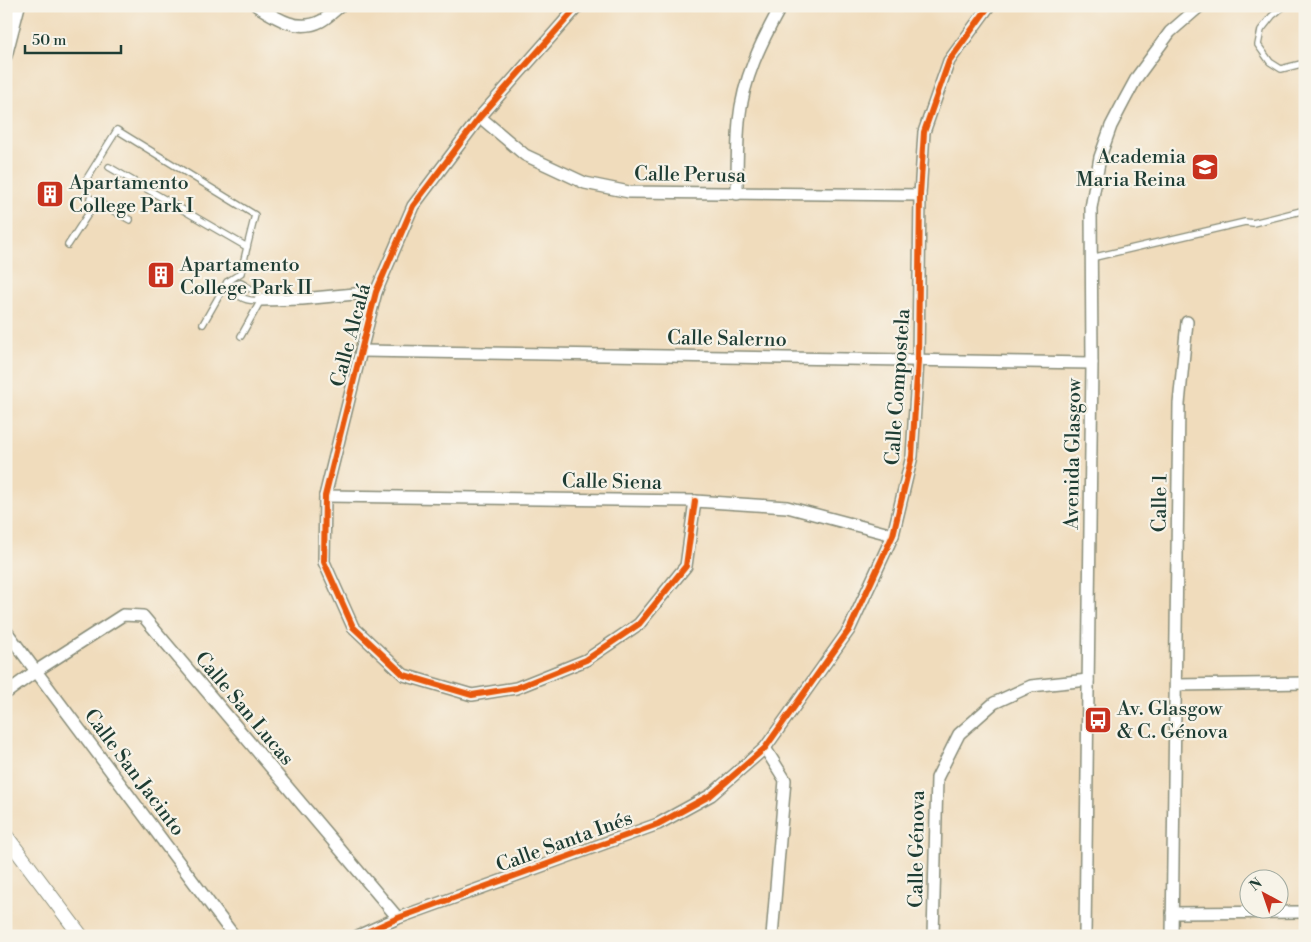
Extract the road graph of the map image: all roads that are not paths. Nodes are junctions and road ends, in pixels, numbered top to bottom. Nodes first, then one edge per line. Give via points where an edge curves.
1 (19, 6) edge
2 (257, 6) edge
3 (340, 6) edge
4 (578, 6) edge
5 (781, 6) edge
6 (989, 6) edge
7 (1200, 6) edge
8 (1284, 6) edge
9 (6, 56) edge
10 (1305, 62) edge
11 (480, 117) junction
12 (109, 167) dead end
13 (84, 182) dead end
14 (737, 194) junction
15 (920, 195) junction
16 (90, 198) dead end
17 (96, 202) junction
18 (1305, 210) edge
19 (130, 220) dead end
20 (68, 245) dead end
21 (247, 247) junction
22 (1091, 258) junction
23 (229, 284) junction
24 (376, 292) junction
25 (261, 300) junction
26 (1187, 322) dead end
27 (203, 324) dead end
28 (241, 336) dead end
29 (361, 351) junction
30 (918, 360) junction
31 (1092, 363) junction
32 (326, 496) junction
33 (695, 501) junction
34 (893, 535) junction
35 (6, 631) edge
36 (36, 671) junction
37 (1088, 680) junction
38 (1305, 683) edge
39 (1176, 685) junction
40 (6, 693) edge
41 (765, 748) junction
42 (6, 836) edge
43 (1305, 912) edge
44 (1172, 913) junction
45 (398, 918) junction
46 (770, 935) edge
47 (81, 936) edge
48 (234, 936) edge
49 (358, 936) edge
50 (933, 936) edge
51 (1085, 936) edge
52 (1172, 936) edge

1 - 9 street
2 - 3 street via 278,19 301,26 320,21
4 - 11 street, Calle Alcalá
5 - 14 street via 761,41 747,80 739,120
6 - 15 street, Calle Compostela via 949,61 924,132
7 - 22 street, Avenida Glasgow via 1170,32 1153,54 1111,126 1094,182
8 - 10 lane via 1261,30 1258,46 1270,62 1281,68
11 - 14 street, Calle Perusa via 524,155 585,183 629,192
11 - 24 street, Calle Alcalá via 413,206
12 - 21 lane
13 - 21 lane via 117,130 255,215
14 - 15 street, Calle Perusa
15 - 30 street, Calle Compostela
16 - 17 lane
17 - 19 lane
17 - 20 lane
18 - 22 lane
21 - 23 lane via 240,273
22 - 31 street, Avenida Glasgow
23 - 25 lane via 241,283
23 - 25 lane via 235,293 251,301
23 - 27 lane
24 - 25 street
24 - 29 street, Calle Alcalá
25 - 28 lane
26 - 39 street, Calle 1 via 1179,404
29 - 30 street, Calle Salerno
29 - 32 street, Calle Alcalá
30 - 31 street, Calle Salerno
30 - 34 street, Calle Compostela via 912,456
31 - 37 street, Avenida Glasgow
32 - 33 street, Calle Siena
32 - 33 street, Calle Alcalá via 324,562 353,627 404,675 472,696 516,688 586,660 640,624 686,566
33 - 34 street, Calle Siena via 786,507
34 - 41 street, Calle Compostela via 848,630
35 - 36 street, Calle San Jacinto
36 - 40 street, Calle San Lucas
36 - 45 street, Calle San Lucas via 123,615 143,616
36 - 48 street, Calle San Jacinto
37 - 50 street, Calle Génova via 1031,686 994,703 958,734 937,778
37 - 51 street, Avenida Glasgow
38 - 39 street
39 - 44 street, Calle 1
41 - 45 street, Calle Santa Inés via 711,795 658,824
41 - 46 street via 785,780
42 - 47 street
43 - 44 street
44 - 52 street, Calle 1
45 - 49 street, Calle Santa Inés

